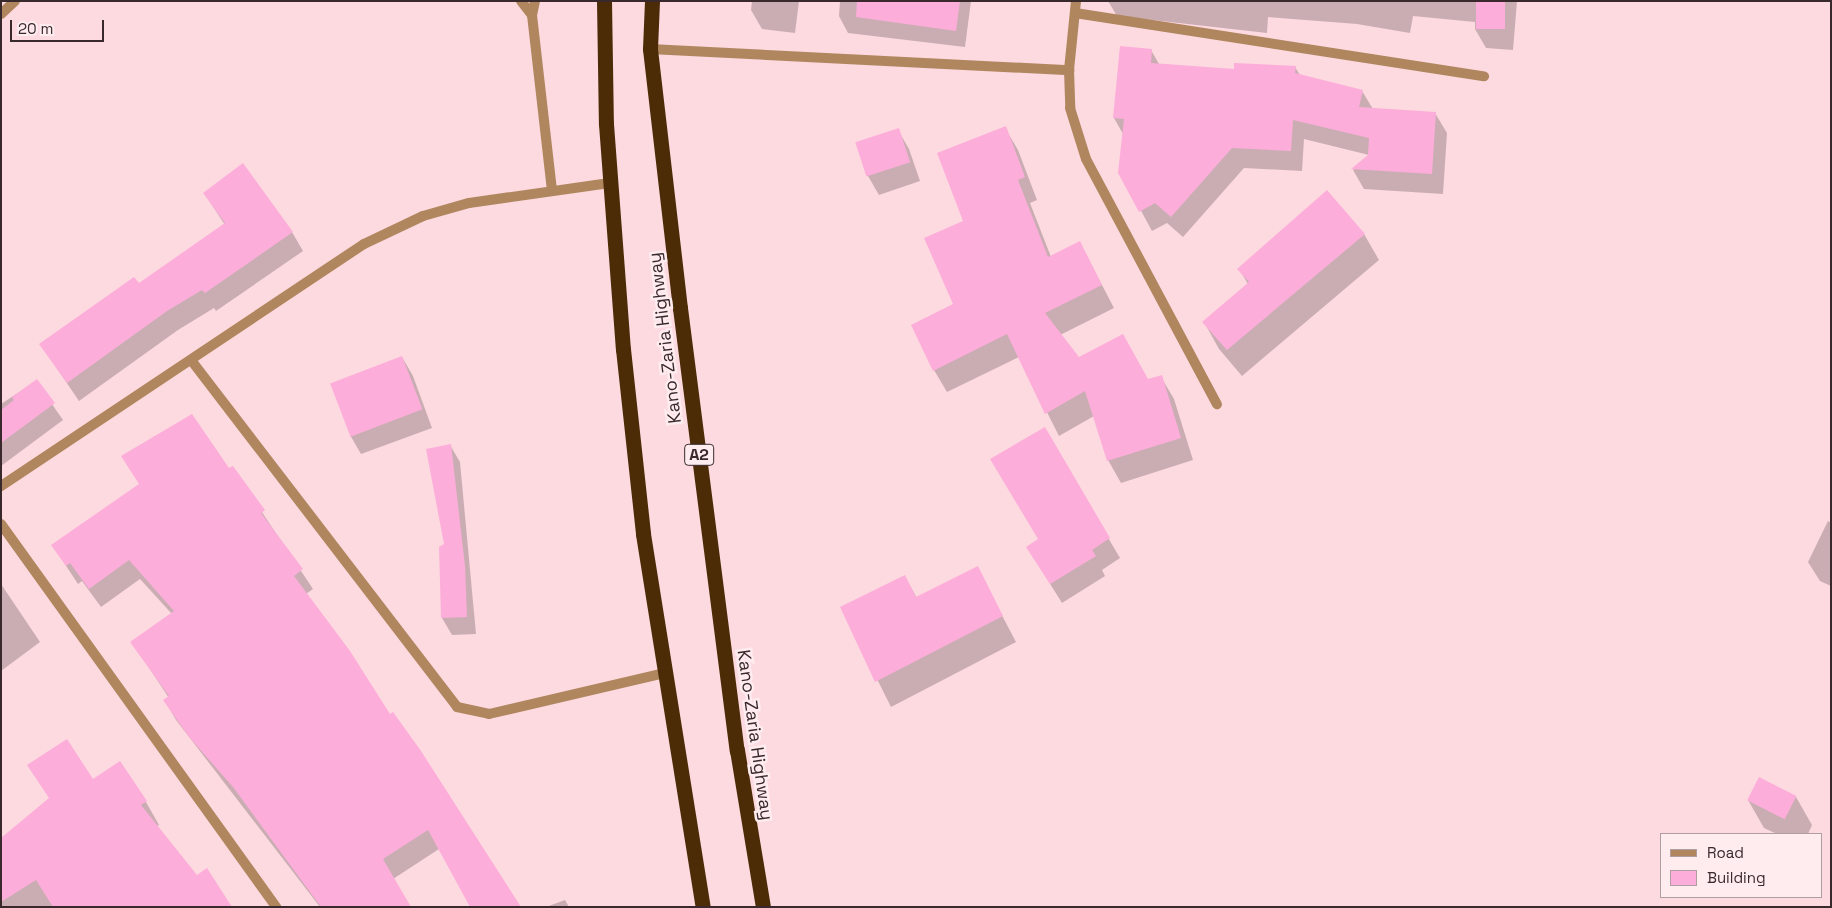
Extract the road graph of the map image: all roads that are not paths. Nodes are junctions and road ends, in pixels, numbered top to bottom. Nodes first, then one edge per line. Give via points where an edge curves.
1 (16, 1) edge
2 (521, 1) edge
3 (535, 1) edge
4 (604, 1) edge
5 (652, 1) edge
6 (1076, 1) edge
7 (1075, 13) junction
8 (1, 14) edge
9 (532, 15) junction
10 (650, 49) junction
11 (1069, 70) junction
12 (1484, 76) dead end
13 (610, 183) junction
14 (552, 191) junction
15 (191, 360) junction
16 (1217, 404) dead end
17 (1, 486) edge
18 (1, 524) edge
19 (665, 673) junction
20 (276, 907) edge
21 (703, 907) edge
22 (763, 907) edge

1 - 8 street
2 - 9 street
3 - 9 street
4 - 13 highway
5 - 10 highway, Kano-Zaria Highway / A2
6 - 7 street
7 - 11 street
7 - 12 street
9 - 14 street
10 - 11 street
10 - 22 highway, Kano-Zaria Highway / A2 via 733,721
11 - 16 street via 1070,108 1086,160
13 - 14 street
13 - 19 highway via 623,349 643,534
14 - 15 street via 468,203 423,216 364,244
15 - 17 street
15 - 19 street via 457,707 489,714
18 - 20 street
19 - 21 highway

